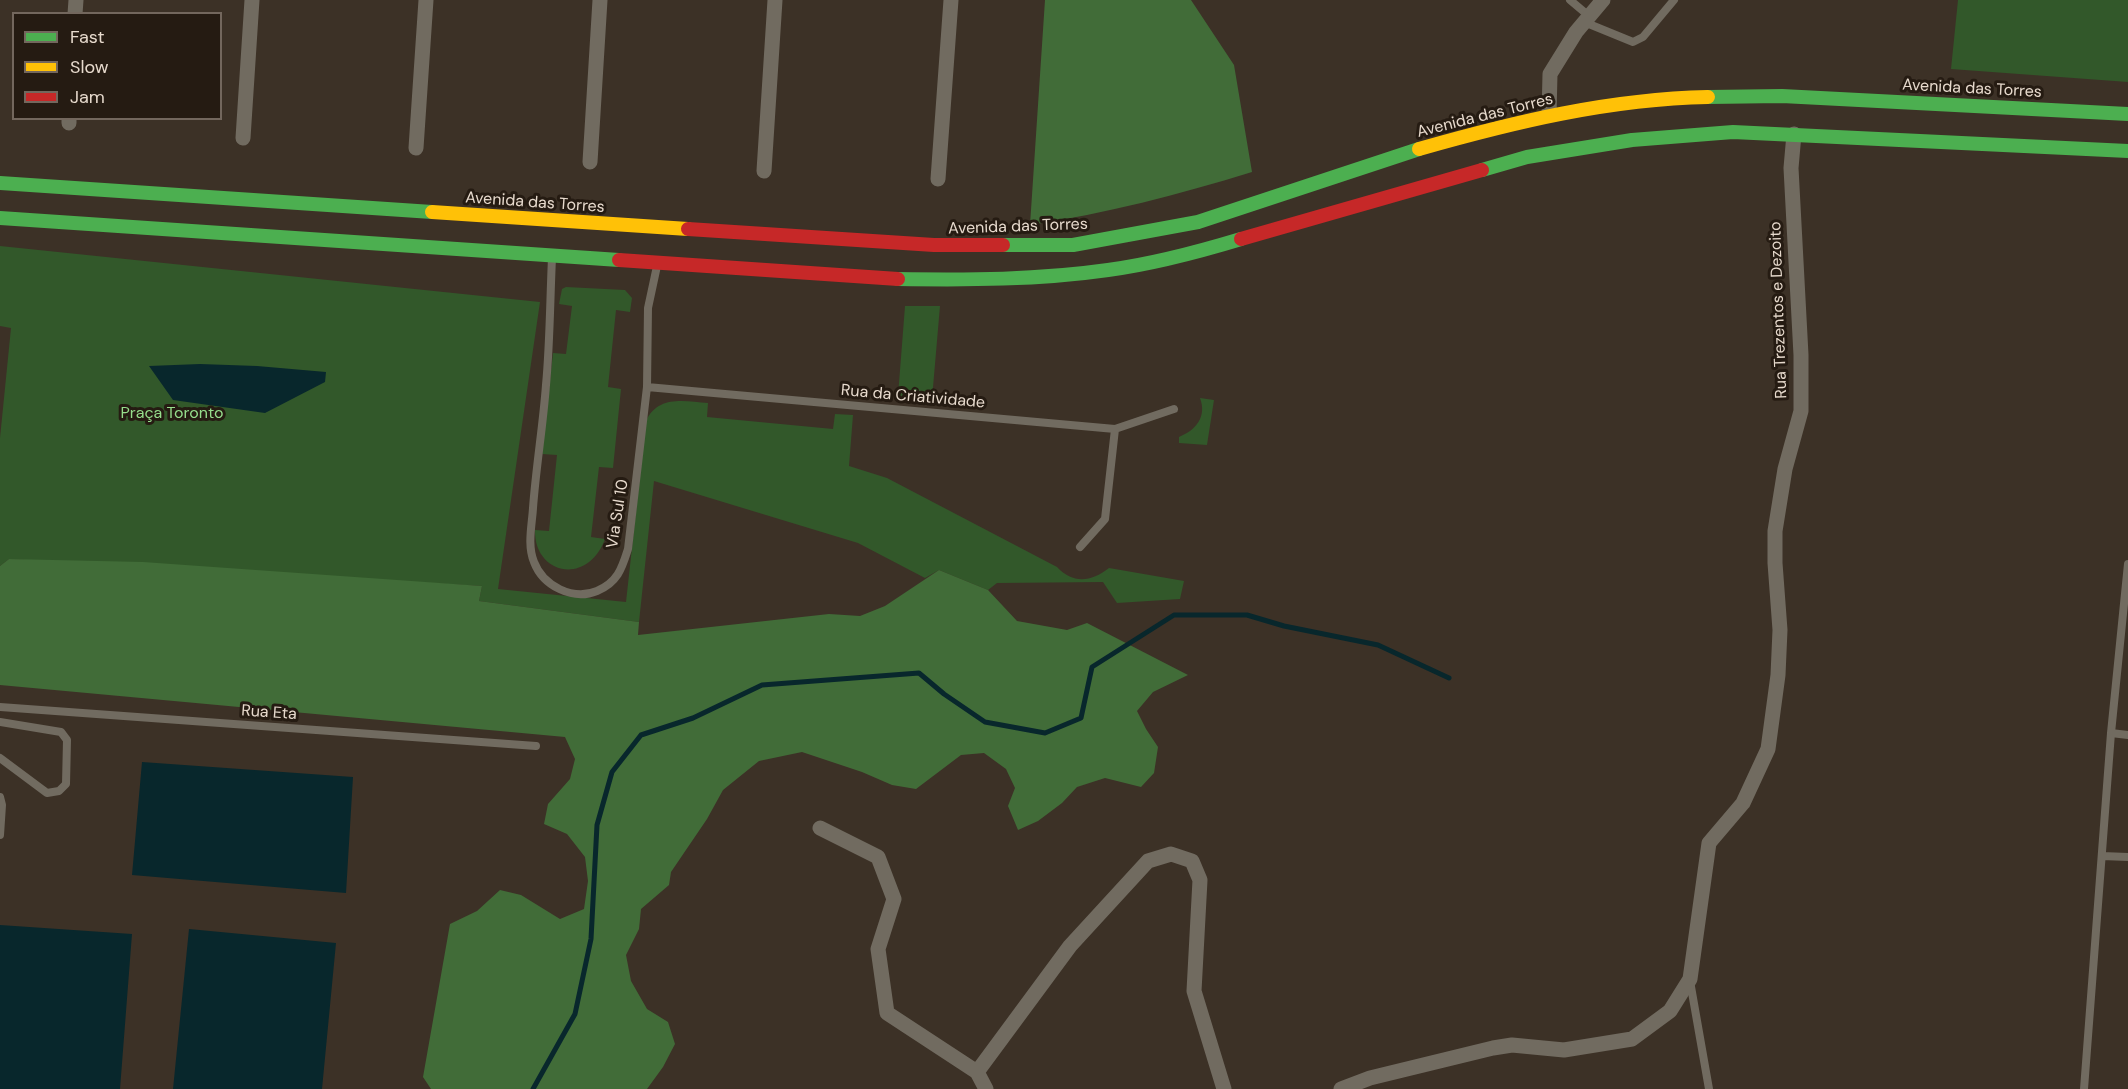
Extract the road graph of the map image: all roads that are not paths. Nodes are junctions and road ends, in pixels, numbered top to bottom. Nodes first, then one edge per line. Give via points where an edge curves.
1 (252, 0) edge
2 (426, 0) edge
3 (600, 0) edge
4 (775, 0) edge
5 (951, 0) edge
6 (1569, 0) edge
7 (1603, 0) edge
8 (1674, 0) edge
9 (1587, 19) junction
10 (2128, 114) edge
11 (1549, 115) junction
12 (1794, 134) junction
13 (243, 138) dead end
14 (416, 147) dead end
15 (2128, 151) edge
16 (590, 162) dead end
17 (764, 171) dead end
18 (938, 179) dead end
19 (0, 183) edge
20 (108, 202) junction
21 (0, 218) edge
22 (99, 225) junction
23 (552, 256) junction
24 (658, 262) junction
25 (647, 387) junction
26 (1174, 410) dead end
27 (1114, 429) junction
28 (1080, 547) dead end
29 (2128, 564) edge
30 (0, 706) edge
31 (0, 722) edge
32 (2111, 734) junction
33 (2128, 735) edge
34 (536, 746) dead end
35 (0, 758) edge
36 (0, 797) edge
37 (820, 828) dead end
38 (0, 835) edge
39 (2102, 856) junction
40 (2128, 857) edge
41 (1690, 979) junction
42 (977, 1072) junction
43 (1370, 1084) edge
44 (986, 1089) edge
45 (1224, 1089) edge
46 (1341, 1089) edge
47 (1708, 1089) edge
48 (2084, 1089) edge

1 - 13 street
2 - 14 street
3 - 16 street
4 - 17 street
5 - 18 street
6 - 9 lane
7 - 9 street
8 - 9 lane via 1643,37 1633,42
9 - 11 street via 1550,74
10 - 11 main road, Avenida das Torres via 1732,95
11 - 20 main road, Avenida das Torres via 1409,152 1198,222 1073,245 934,245
12 - 15 main road
12 - 24 main road via 1733,132 1632,140 1527,157 1198,252 1108,270 978,280 897,279
12 - 41 street, Rua Trezentos e Dezoito via 1791,168 1801,411 1785,469 1775,531 1778,675 1768,749 1743,803 1709,843
19 - 20 main road, Avenida das Torres
20 - 22 main road
21 - 22 main road
22 - 23 main road
23 - 24 main road
23 - 25 lane, Via Sul 10 via 546,385 530,545 539,572 561,590 577,594 596,592 613,582 622,566 628,549
24 - 25 lane, Via Sul 10 via 648,308
25 - 27 lane, Rua da Criatividade
26 - 27 lane, Rua da Criatividade
27 - 28 lane via 1105,519
29 - 32 lane
30 - 34 lane, Rua Eta
31 - 35 lane via 65,735 66,784 59,791 47,793
32 - 33 lane
32 - 39 lane
36 - 38 lane
37 - 42 street via 878,857 894,899 878,949 887,1013
39 - 40 lane
39 - 48 lane
41 - 43 street, Rua Trezentos e Dezoito via 1670,1011 1632,1039 1564,1050 1512,1045
41 - 47 lane
42 - 44 street
42 - 45 street via 1070,946 1148,861 1171,854 1192,861 1200,880 1194,991
43 - 46 street, Rua Trezentos e Dezoito

